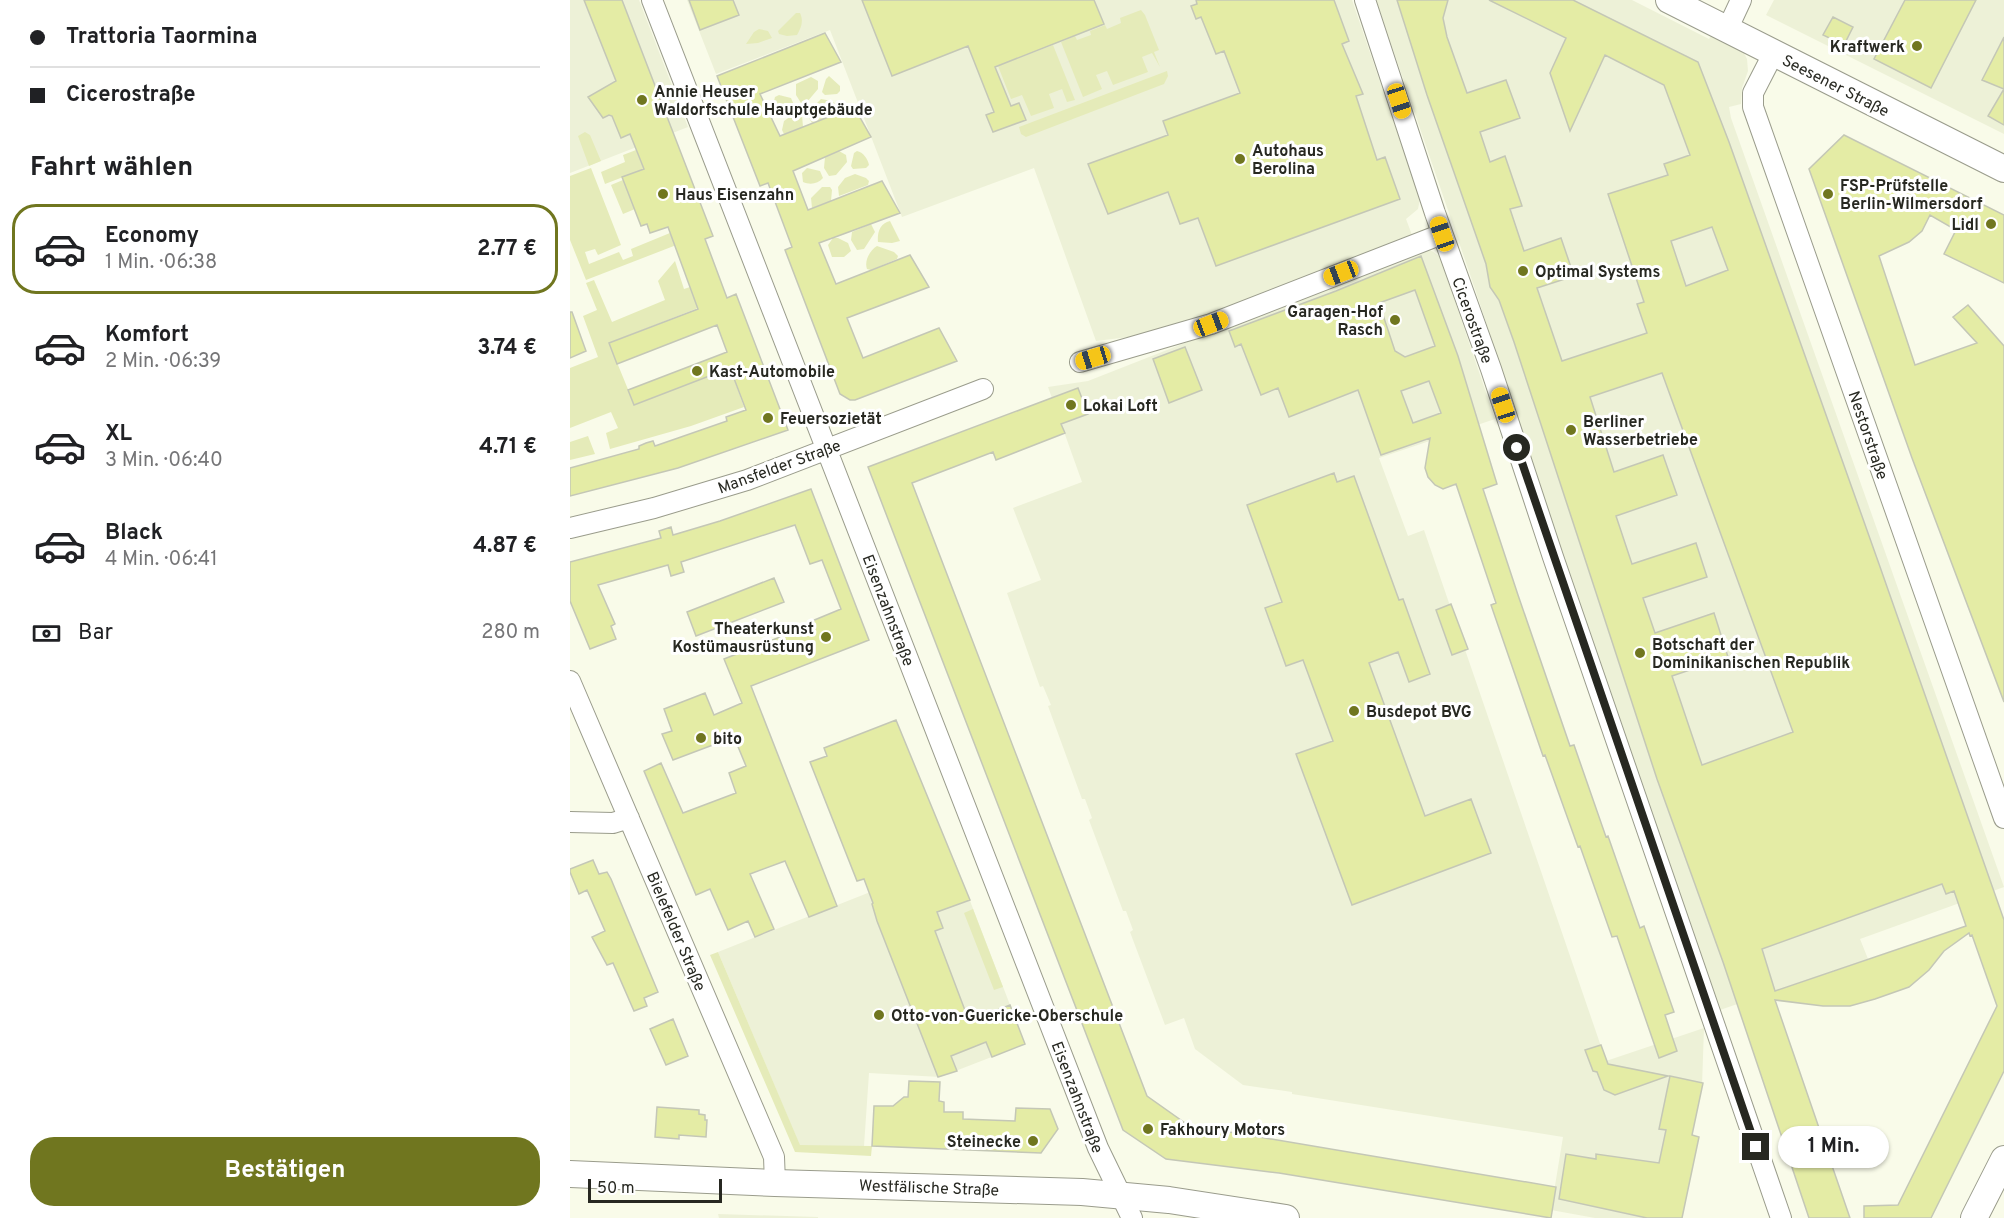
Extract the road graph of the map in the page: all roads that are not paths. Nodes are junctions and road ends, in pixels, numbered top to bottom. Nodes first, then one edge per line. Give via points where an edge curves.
1 (652, 0) edge
2 (1365, 0) edge
3 (1669, 0) edge
4 (1741, 0) edge
5 (1727, 30) junction
6 (1773, 54) junction
7 (2004, 168) edge
8 (1442, 234) junction
9 (1080, 362) dead end
10 (983, 389) dead end
11 (828, 449) junction
12 (570, 528) edge
13 (570, 681) edge
14 (629, 818) junction
15 (2004, 818) edge
16 (570, 822) edge
17 (2004, 1159) edge
18 (570, 1174) edge
19 (775, 1183) junction
20 (1120, 1196) junction
21 (1132, 1218) edge
22 (1286, 1218) edge
23 (1781, 1218) edge
24 (1974, 1218) edge

1 - 11 street, Eisenzahnstraße
2 - 8 street, Cicerostraße
3 - 5 street, Seesener Straße
4 - 5 street
5 - 6 street, Seesener Straße
6 - 7 street, Seesener Straße
6 - 15 street, Nestorstraße via 1753,93 1753,108
8 - 9 street via 1208,325
8 - 23 street, Cicerostraße
10 - 11 street, Mansfelder Straße
11 - 12 street, Mansfelder Straße via 747,480
11 - 20 street, Eisenzahnstraße via 1098,1148
13 - 14 street, Bielefelder Straße
14 - 16 street via 614,823
14 - 19 street, Bielefelder Straße via 774,1157
17 - 24 street
18 - 19 street, Westfälische Straße
19 - 20 street, Westfälische Straße
20 - 21 street, Eisenzahnstraße
20 - 22 street, Westfälische Straße

